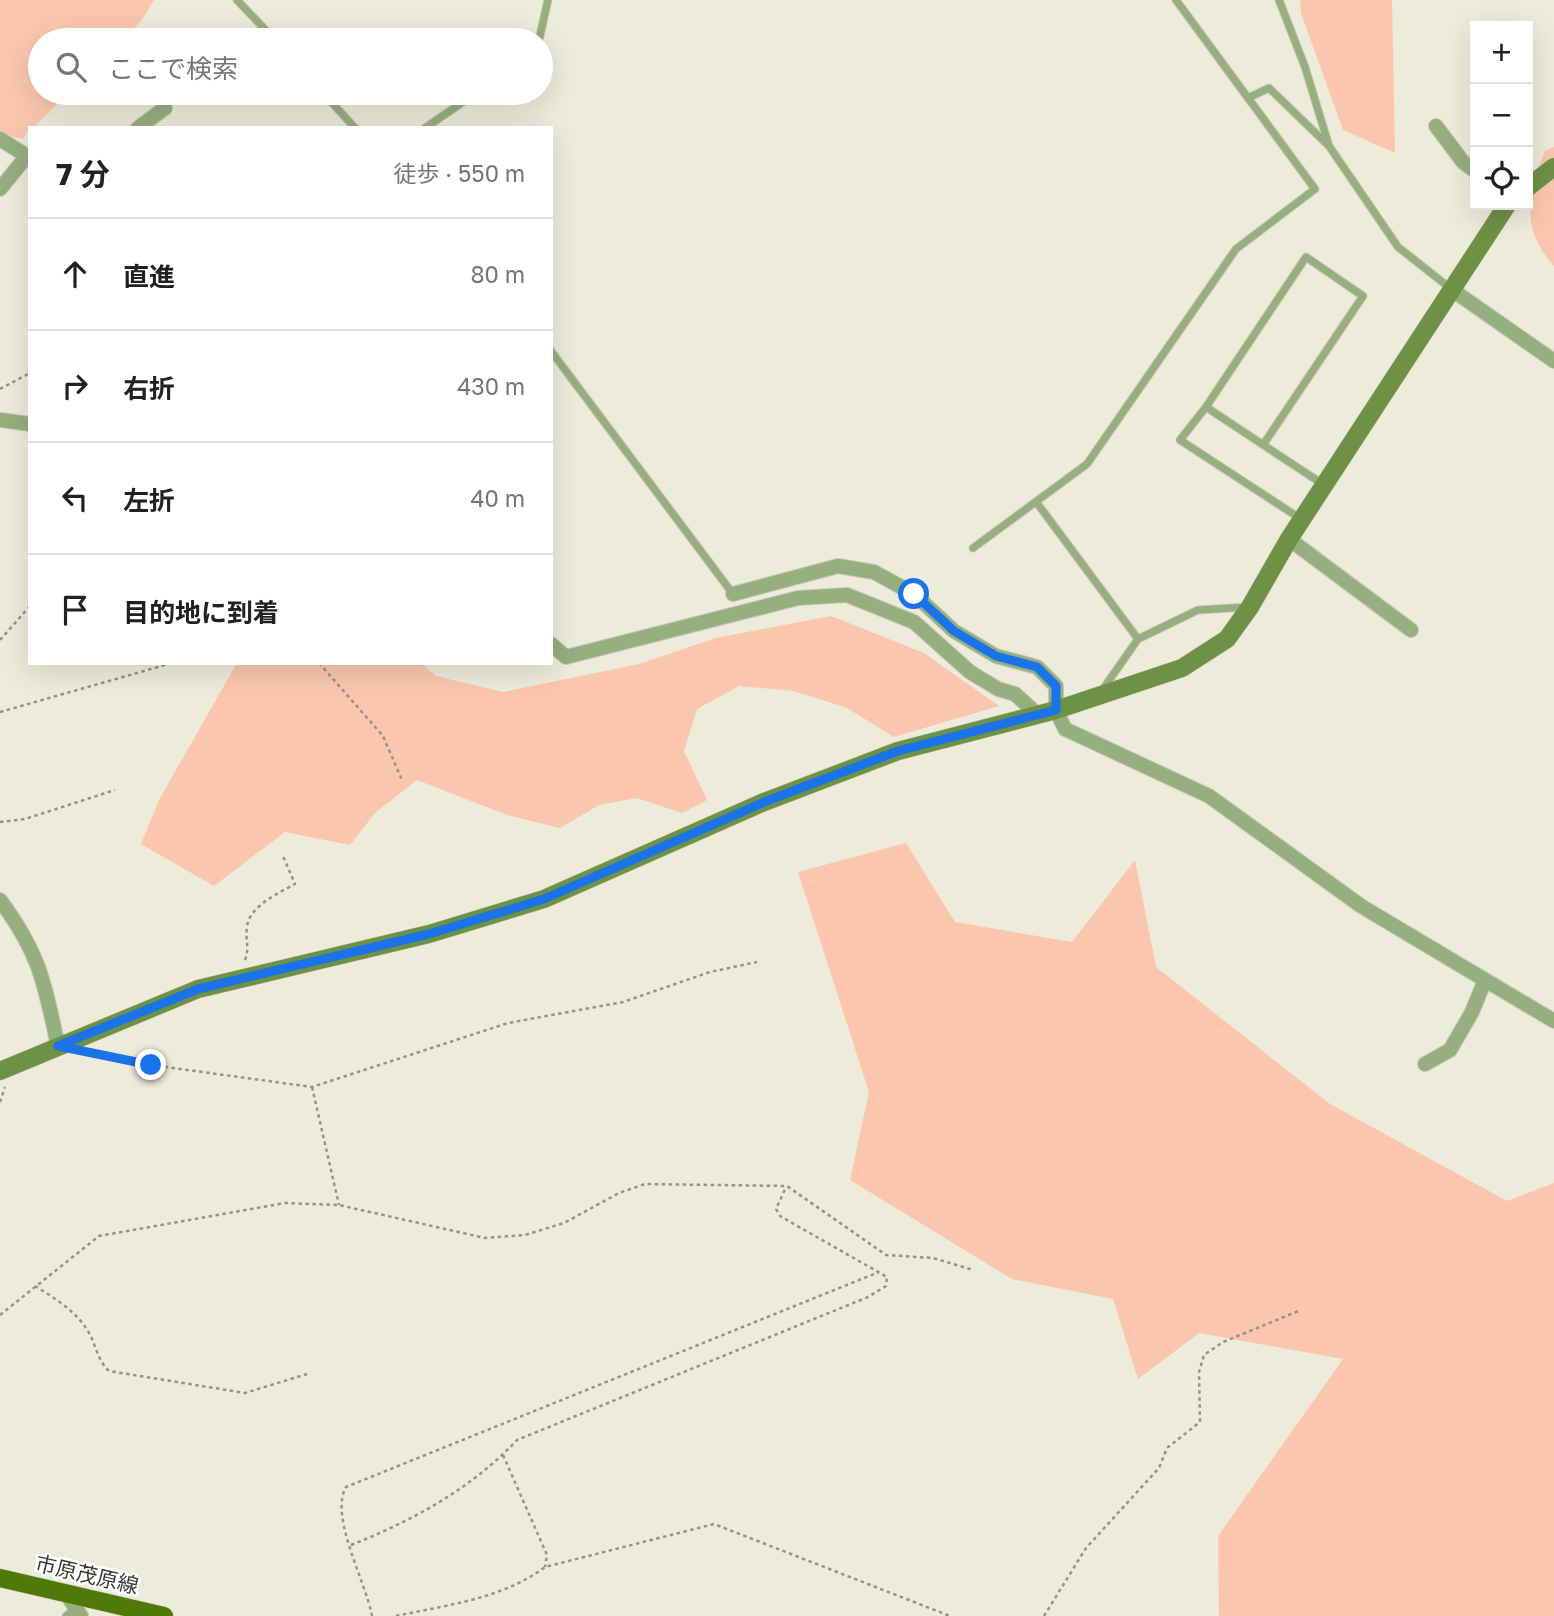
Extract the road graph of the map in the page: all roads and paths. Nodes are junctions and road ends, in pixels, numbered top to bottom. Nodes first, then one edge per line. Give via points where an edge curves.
1 (237, 0) edge
2 (548, 0) edge
3 (1176, 0) edge
4 (1279, 0) edge
5 (264, 28) edge
6 (542, 28) edge
7 (1250, 97) junction
8 (334, 105) edge
9 (459, 105) edge
10 (165, 108) dead end
11 (141, 126) edge
12 (353, 126) edge
13 (428, 126) edge
14 (1436, 127) dead end
15 (0, 139) edge
16 (1329, 146) junction
17 (28, 157) edge
18 (1470, 167) edge
19 (1554, 167) edge
20 (1533, 181) edge
21 (0, 189) edge
22 (1504, 210) edge
23 (1451, 289) junction
24 (553, 354) edge
25 (1554, 360) edge
26 (28, 374) edge
27 (0, 388) edge
28 (1206, 407) junction
29 (0, 420) edge
30 (28, 424) edge
31 (1263, 445) junction
32 (1324, 485) junction
33 (1037, 503) junction
34 (1301, 519) junction
35 (1289, 539) junction
36 (973, 548) dead end
37 (733, 594) joint
38 (1250, 607) junction
39 (28, 608) edge
40 (1411, 630) dead end
41 (1138, 639) junction
42 (0, 640) edge
43 (553, 646) edge
44 (165, 665) edge
45 (321, 665) edge
46 (1099, 694) junction
47 (1056, 710) junction
48 (0, 712) edge
49 (1038, 715) junction
50 (402, 780) dead end
51 (115, 790) dead end
52 (0, 822) edge
53 (283, 856) dead end
54 (0, 900) edge
55 (757, 962) dead end
56 (237, 979) junction
57 (1485, 980) junction
58 (1554, 1021) edge
59 (58, 1046) junction
60 (85, 1051) dead end
61 (1425, 1064) dead end
62 (0, 1071) edge
63 (312, 1087) junction
64 (787, 1186) junction
65 (339, 1205) junction
66 (973, 1270) dead end
67 (879, 1272) junction
68 (35, 1286) junction
69 (1301, 1310) dead end
70 (0, 1315) edge
71 (307, 1374) dead end
72 (503, 1455) junction
73 (351, 1545) junction
74 (544, 1567) junction
75 (0, 1578) edge
76 (65, 1592) junction
77 (74, 1613) edge
78 (164, 1616) edge
79 (372, 1616) edge
80 (396, 1616) edge
81 (950, 1616) edge
82 (1044, 1616) edge

1 - 5 lane
2 - 6 lane
3 - 7 lane
4 - 16 lane
7 - 16 lane via 1269,88
7 - 33 lane via 1315,188 1236,249 1087,464
8 - 12 lane
9 - 13 lane
10 - 11 street
14 - 18 street
15 - 17 street
16 - 23 lane via 1398,247
17 - 21 street
19 - 20 street
22 - 23 street
23 - 25 street
23 - 32 street
24 - 37 lane
26 - 27 path
28 - 31 lane
28 - 31 lane via 1306,257 1363,296
28 - 34 lane via 1180,440
29 - 30 street
31 - 32 lane
32 - 34 street
33 - 36 lane
33 - 41 lane
34 - 35 street
35 - 38 street
35 - 40 street
37 - 47 street via 838,566 874,572 914,594 954,631 996,656 1037,667 1056,686
38 - 41 lane via 1198,610
38 - 46 street via 1227,639 1182,668
39 - 42 path
41 - 46 lane
43 - 49 street via 566,657 798,598 847,595 914,622 970,672 1016,694
44 - 48 path
45 - 50 path via 383,736
46 - 47 street
47 - 49 street
47 - 57 street via 1065,729 1209,796 1361,906
49 - 56 street via 898,751 764,802 544,899 429,934
51 - 52 path
53 - 56 path via 295,884 254,912 247,927 250,948
54 - 59 street via 25,934 40,966
55 - 63 path via 710,972 623,1002 508,1023
56 - 59 street via 198,989
57 - 58 street
57 - 61 street via 1450,1050
59 - 62 street
60 - 63 path
63 - 65 path
64 - 65 path via 645,1184 564,1223 526,1235 485,1238
64 - 66 path via 886,1255 933,1258
64 - 67 path via 776,1209 780,1216
65 - 68 path via 285,1203 99,1236
67 - 72 path via 887,1277 886,1286 868,1297 517,1440
67 - 73 path via 346,1487 339,1499
68 - 70 path
68 - 71 path via 87,1328 109,1371 245,1394
69 - 82 path via 1223,1342 1204,1355 1199,1372 1200,1422 1167,1448 1159,1468 1086,1548
72 - 73 path via 403,1524
72 - 74 path via 547,1555
73 - 79 path
74 - 80 path via 522,1585
74 - 81 path via 714,1524
75 - 76 main road, 市原茂原線
76 - 77 street
76 - 78 main road, 市原茂原線

